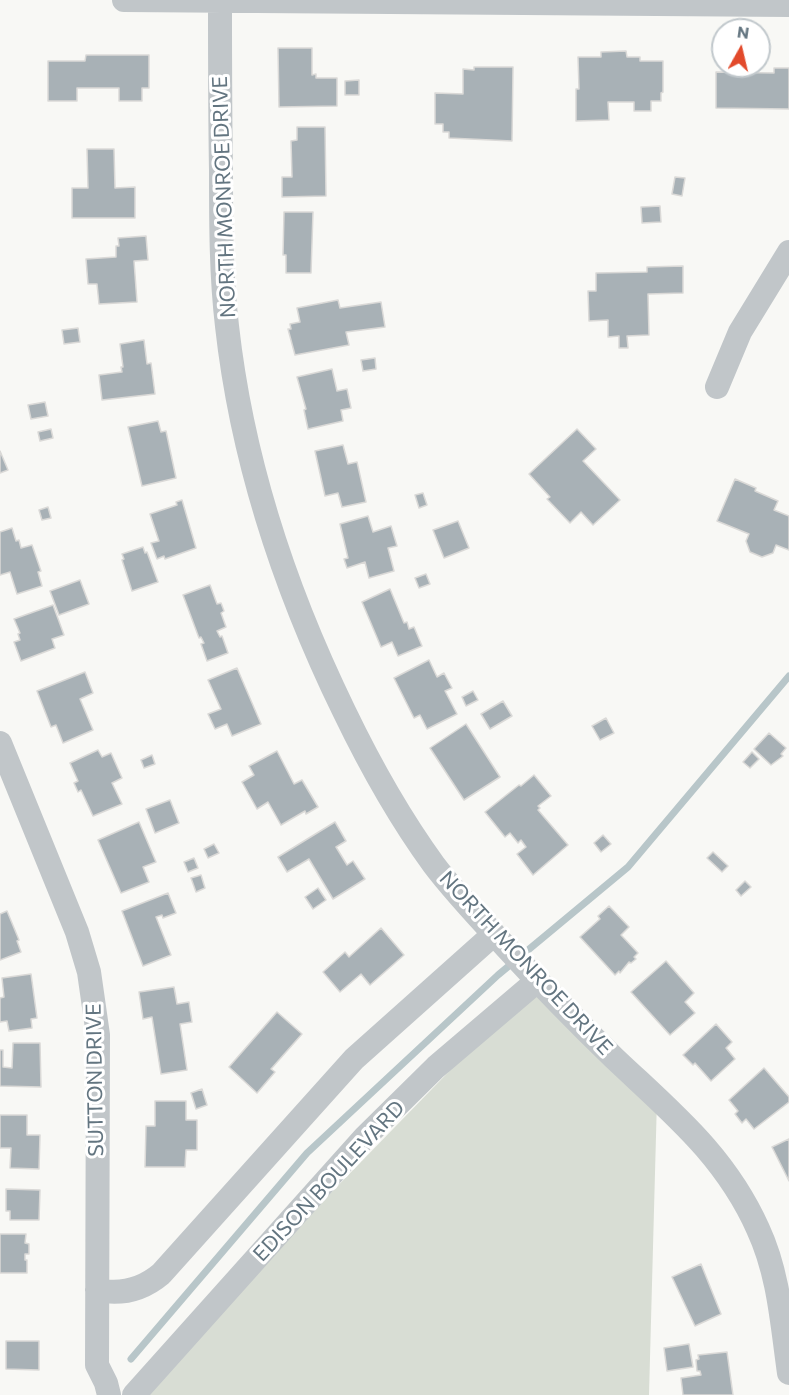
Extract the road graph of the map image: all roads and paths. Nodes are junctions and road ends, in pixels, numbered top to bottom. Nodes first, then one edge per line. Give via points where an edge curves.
1 (124, 0) edge
2 (220, 0) edge
3 (573, 2) edge
4 (789, 5) edge
5 (789, 252) edge
6 (717, 387) dead end
7 (0, 743) edge
8 (497, 938) junction
9 (533, 976) junction
10 (783, 1278) edge
11 (97, 1290) junction
12 (789, 1373) edge
13 (109, 1395) edge
14 (134, 1395) edge

1 - 2 street
2 - 3 street
2 - 8 street, NORTH MONROE DRIVE via 221,235 226,315 238,399 264,508 299,610 356,737 387,794 435,866
3 - 4 street
5 - 6 street via 740,332
7 - 11 street, SUTTON DRIVE via 77,932 93,993 98,1035
8 - 9 street, NORTH MONROE DRIVE
8 - 11 street via 354,1059 160,1275 131,1290
9 - 10 street, NORTH MONROE DRIVE via 708,1149 728,1174
9 - 14 street, EDISON BOULEVARD via 365,1137
10 - 12 street, NORTH MONROE DRIVE
11 - 13 street, SUTTON DRIVE via 97,1365

